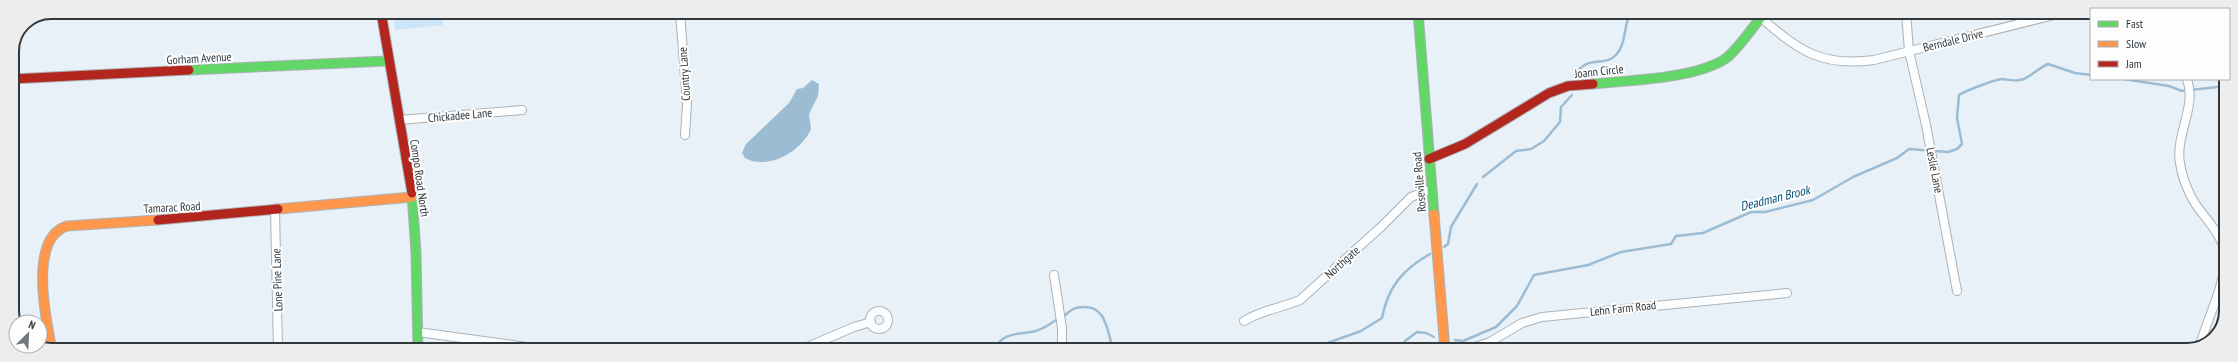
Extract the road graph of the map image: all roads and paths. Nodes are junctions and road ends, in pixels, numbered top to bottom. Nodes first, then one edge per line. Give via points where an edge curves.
1 (382, 19) edge
2 (681, 19) edge
3 (1419, 19) edge
4 (1760, 19) edge
5 (1767, 19) edge
6 (1907, 19) edge
7 (2038, 19) edge
8 (1909, 51) junction
9 (387, 61) junction
10 (19, 79) edge
11 (2188, 80) edge
12 (522, 110) dead end
13 (399, 120) junction
14 (685, 135) dead end
15 (1429, 159) junction
16 (1432, 189) junction
17 (412, 197) junction
18 (275, 209) junction
19 (2219, 238) edge
20 (1054, 275) dead end
21 (2219, 287) edge
22 (1958, 291) dead end
23 (1787, 293) dead end
24 (1244, 321) dead end
25 (871, 322) dead end
26 (418, 332) junction
27 (2202, 340) edge
28 (51, 343) edge
29 (278, 343) edge
30 (418, 343) edge
31 (498, 343) edge
32 (816, 343) edge
33 (1062, 343) edge
34 (1444, 343) edge
35 (1487, 343) edge

1 - 9 street, Compo Road North
2 - 14 street, Country Lane via 687,104
3 - 15 street, Roseville Road
4 - 15 street, Joann Circle via 1726,58 1716,65 1687,72 1568,86 1534,99 1447,154
5 - 8 street, Berndale Drive via 1793,44 1822,59 1854,63
6 - 8 street, Berndale Drive
7 - 8 street, Berndale Drive
8 - 22 street, Leslie Lane via 1933,157
9 - 10 street, Gorham Avenue
9 - 13 street, Compo Road North
11 - 19 street via 2189,101 2180,144 2181,168 2184,182
12 - 13 street, Chickadee Lane
13 - 17 street, Compo Road North
15 - 16 street, Roseville Road
16 - 24 street, Northgate via 1411,197 1300,300 1286,306 1271,308
16 - 34 street, Roseville Road
17 - 18 street, Tamarac Road
17 - 26 street, Compo Road North
18 - 28 street, Tamarac Road via 221,216 86,223 55,231 48,245 43,271 45,317
18 - 29 street, Lone Pine Lane
20 - 33 street via 1061,318
21 - 27 street
23 - 35 street, Lehn Farm Road via 1542,317 1522,323
25 - 32 street
26 - 30 street, Compo Road North
26 - 31 street

